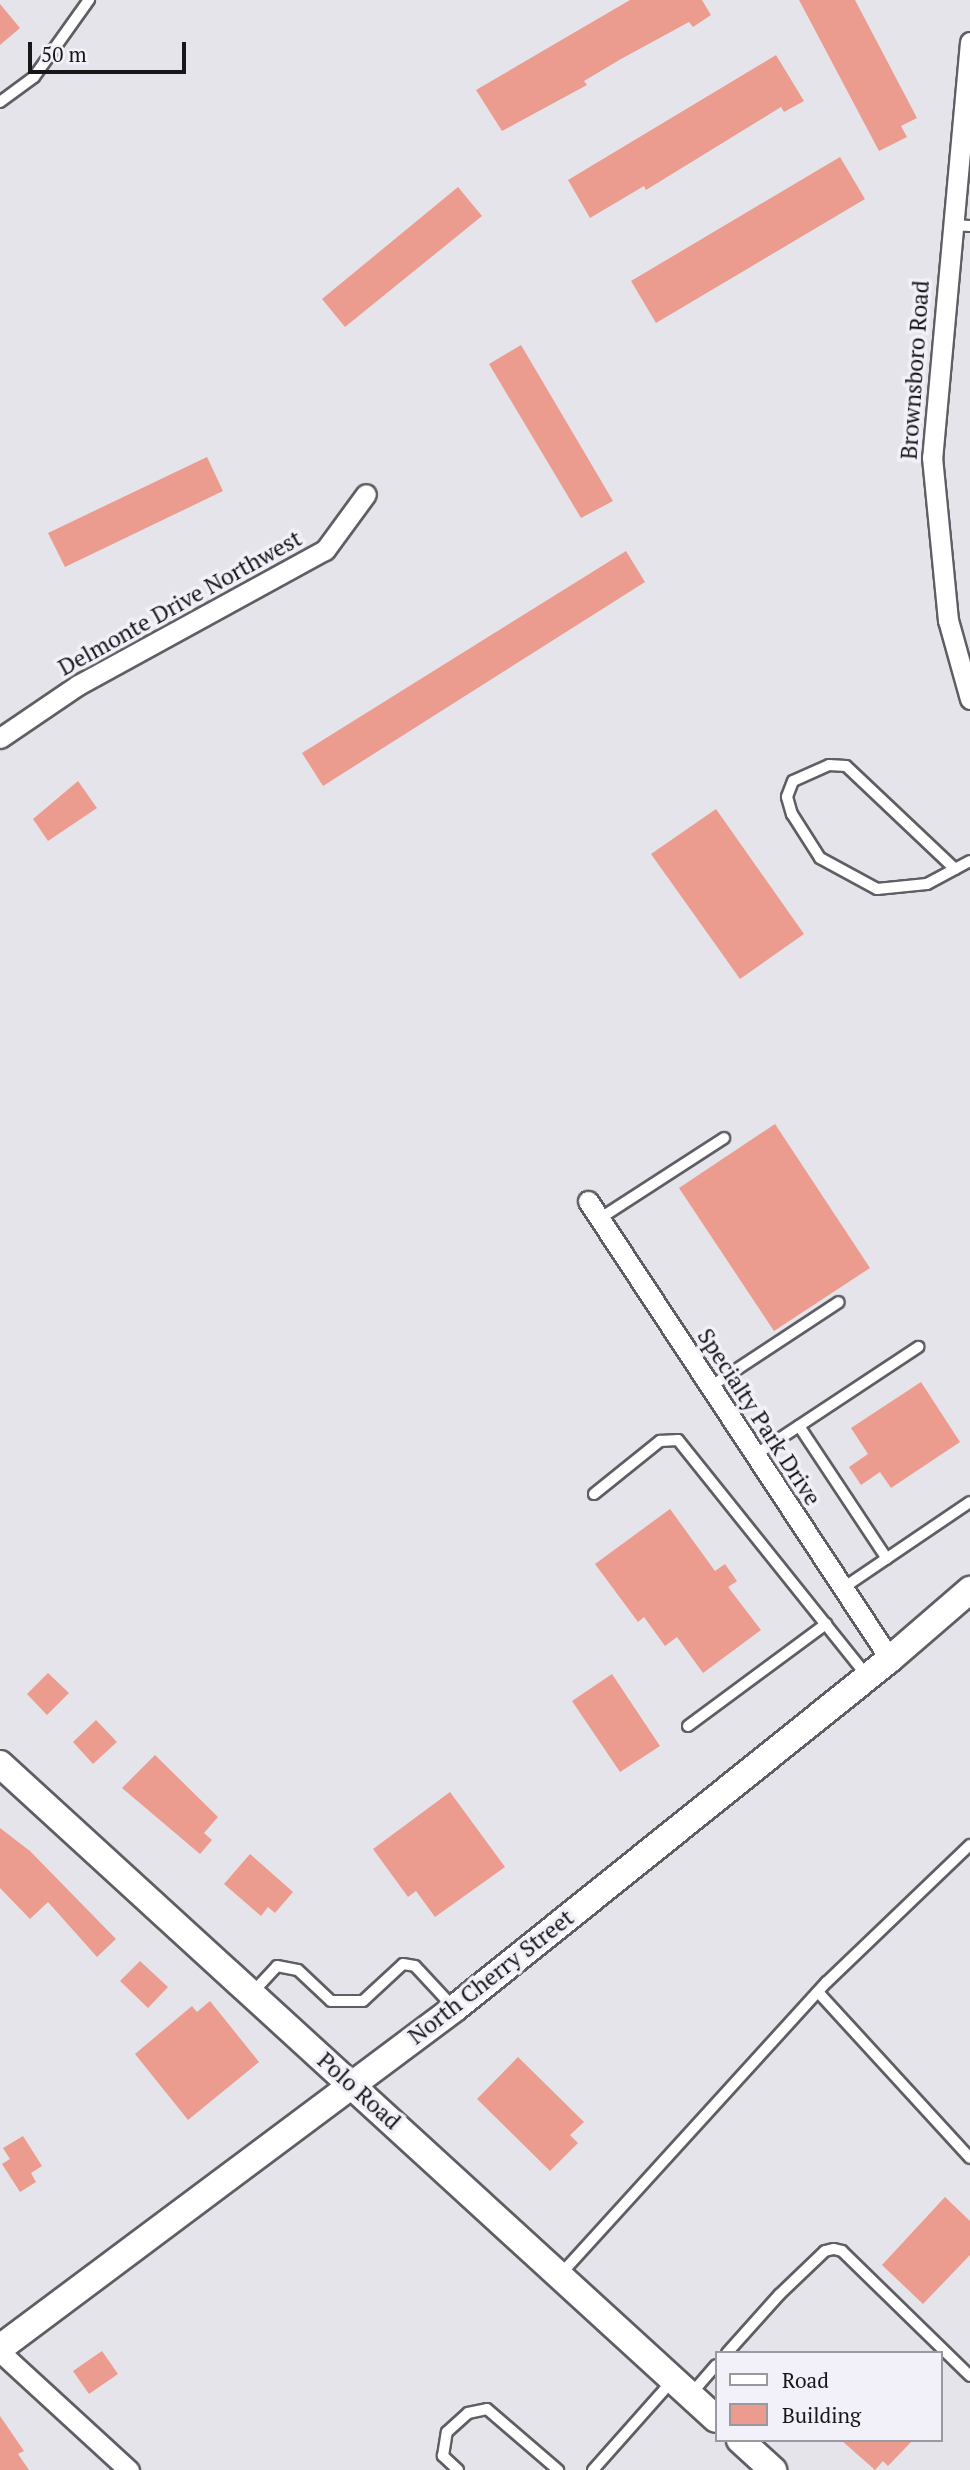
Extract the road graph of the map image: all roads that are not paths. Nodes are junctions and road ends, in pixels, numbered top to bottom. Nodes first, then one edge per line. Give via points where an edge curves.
1 (89, 0) edge
2 (970, 43) edge
3 (968, 86) edge
4 (0, 102) edge
5 (961, 226) edge
6 (366, 494) dead end
7 (970, 699) edge
8 (0, 738) edge
9 (970, 861) edge
10 (955, 869) junction
11 (724, 1138) dead end
12 (588, 1201) dead end
13 (599, 1219) junction
14 (839, 1302) dead end
15 (918, 1348) dead end
16 (710, 1387) junction
17 (799, 1426) junction
18 (755, 1455) junction
19 (594, 1494) dead end
20 (970, 1502) edge
21 (887, 1559) junction
22 (843, 1588) junction
23 (967, 1598) edge
24 (826, 1624) junction
25 (891, 1660) junction
26 (869, 1677) junction
27 (688, 1726) dead end
28 (0, 1764) edge
29 (970, 1844) edge
30 (818, 1992) junction
31 (251, 1994) junction
32 (455, 2008) junction
33 (350, 2082) junction
34 (970, 2158) edge
35 (560, 2275) junction
36 (0, 2350) edge
37 (729, 2351) edge
38 (715, 2366) edge
39 (970, 2376) edge
40 (682, 2388) junction
41 (715, 2418) edge
42 (742, 2442) edge
43 (129, 2470) edge
44 (458, 2470) edge
45 (558, 2470) edge
46 (593, 2470) edge
47 (773, 2470) edge

1 - 4 lane via 34,77
2 - 3 street, Brownsboro Road
3 - 5 street, Brownsboro Road
5 - 7 street, Brownsboro Road via 932,457 948,620
6 - 8 street, Delmonte Drive Northwest via 325,550 78,685
9 - 10 lane
10 - 10 lane via 927,884 877,889 820,858 792,814 787,797 793,781 819,768 846,766
11 - 13 lane
12 - 13 street, Specialty Park Drive
13 - 16 street, Specialty Park Drive
14 - 16 lane
15 - 17 lane
16 - 18 street, Specialty Park Drive
17 - 18 lane
17 - 21 lane
18 - 22 street, Specialty Park Drive
19 - 24 lane via 660,1441 678,1440
20 - 21 lane
21 - 22 lane
22 - 25 street, Specialty Park Drive
23 - 25 main road, North Cherry Street
24 - 26 lane
24 - 27 lane
25 - 26 main road, North Cherry Street
26 - 32 main road, North Cherry Street
28 - 31 main road, Polo Road
29 - 30 lane
30 - 34 lane
30 - 35 lane
31 - 32 lane via 277,1966 298,1970 331,2001 363,2001 402,1964 421,1971
31 - 33 main road, Polo Road
32 - 33 main road, North Cherry Street
33 - 35 main road, Polo Road
33 - 36 main road, North Cherry Street
35 - 40 main road, Polo Road
36 - 43 street
37 - 39 lane via 780,2294 825,2251 834,2249 842,2251
38 - 40 lane
40 - 41 main road, Polo Road
40 - 46 lane
42 - 47 main road
44 - 45 lane via 443,2456 447,2432 468,2413 487,2409

